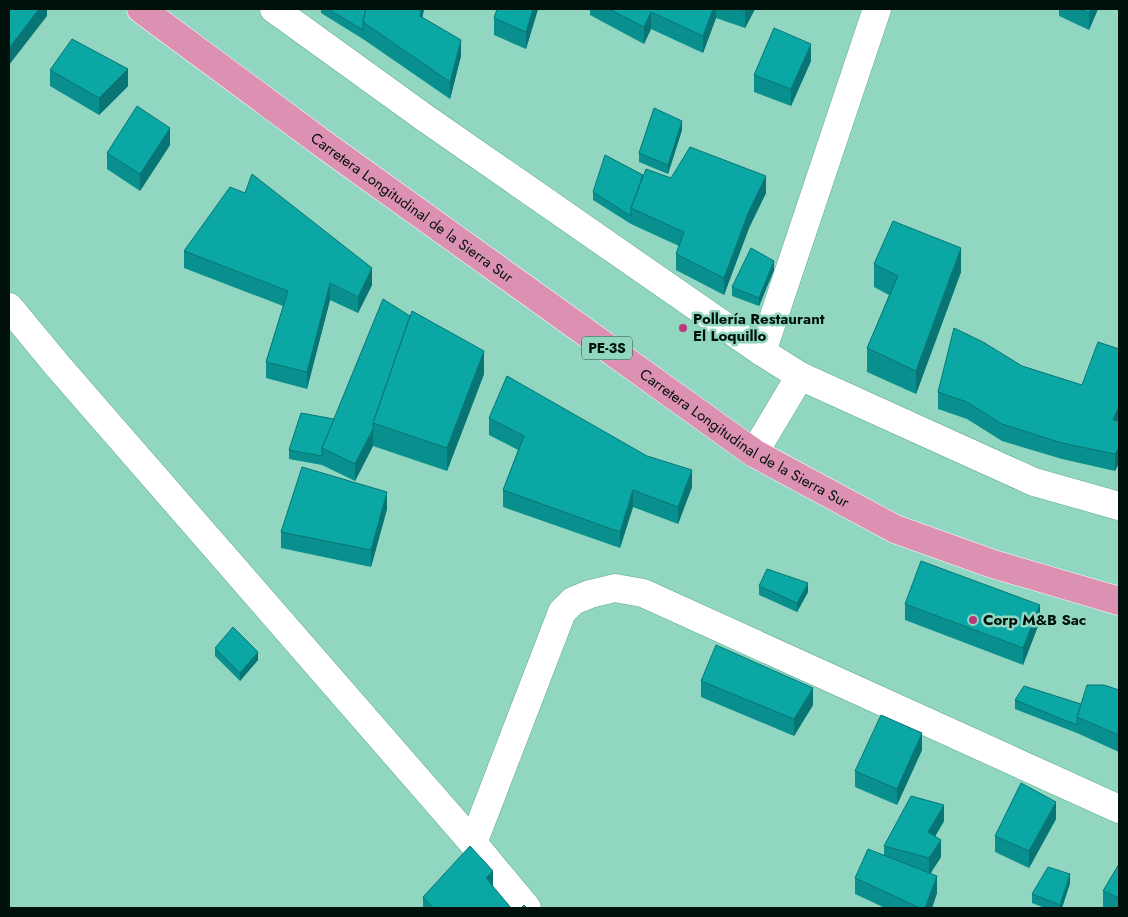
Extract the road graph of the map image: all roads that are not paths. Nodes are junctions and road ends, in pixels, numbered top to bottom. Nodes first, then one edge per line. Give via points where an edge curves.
1 (141, 9) edge
2 (274, 9) edge
3 (877, 9) edge
4 (9, 307) edge
5 (762, 352) junction
6 (800, 376) junction
7 (754, 453) junction
8 (1119, 506) edge
9 (1119, 601) edge
10 (1119, 809) edge
11 (473, 842) junction
12 (527, 908) edge

1 - 7 highway, Carretera Longitudinal de la Sierra Sur / PE-3S
2 - 5 street
3 - 5 street
4 - 11 street
5 - 6 street
6 - 7 street
6 - 8 street via 1034,482
7 - 9 highway, Carretera Longitudinal de la Sierra Sur / PE-3S via 895,529 993,564
10 - 11 street via 643,593 614,588 573,601 562,612
11 - 12 street

